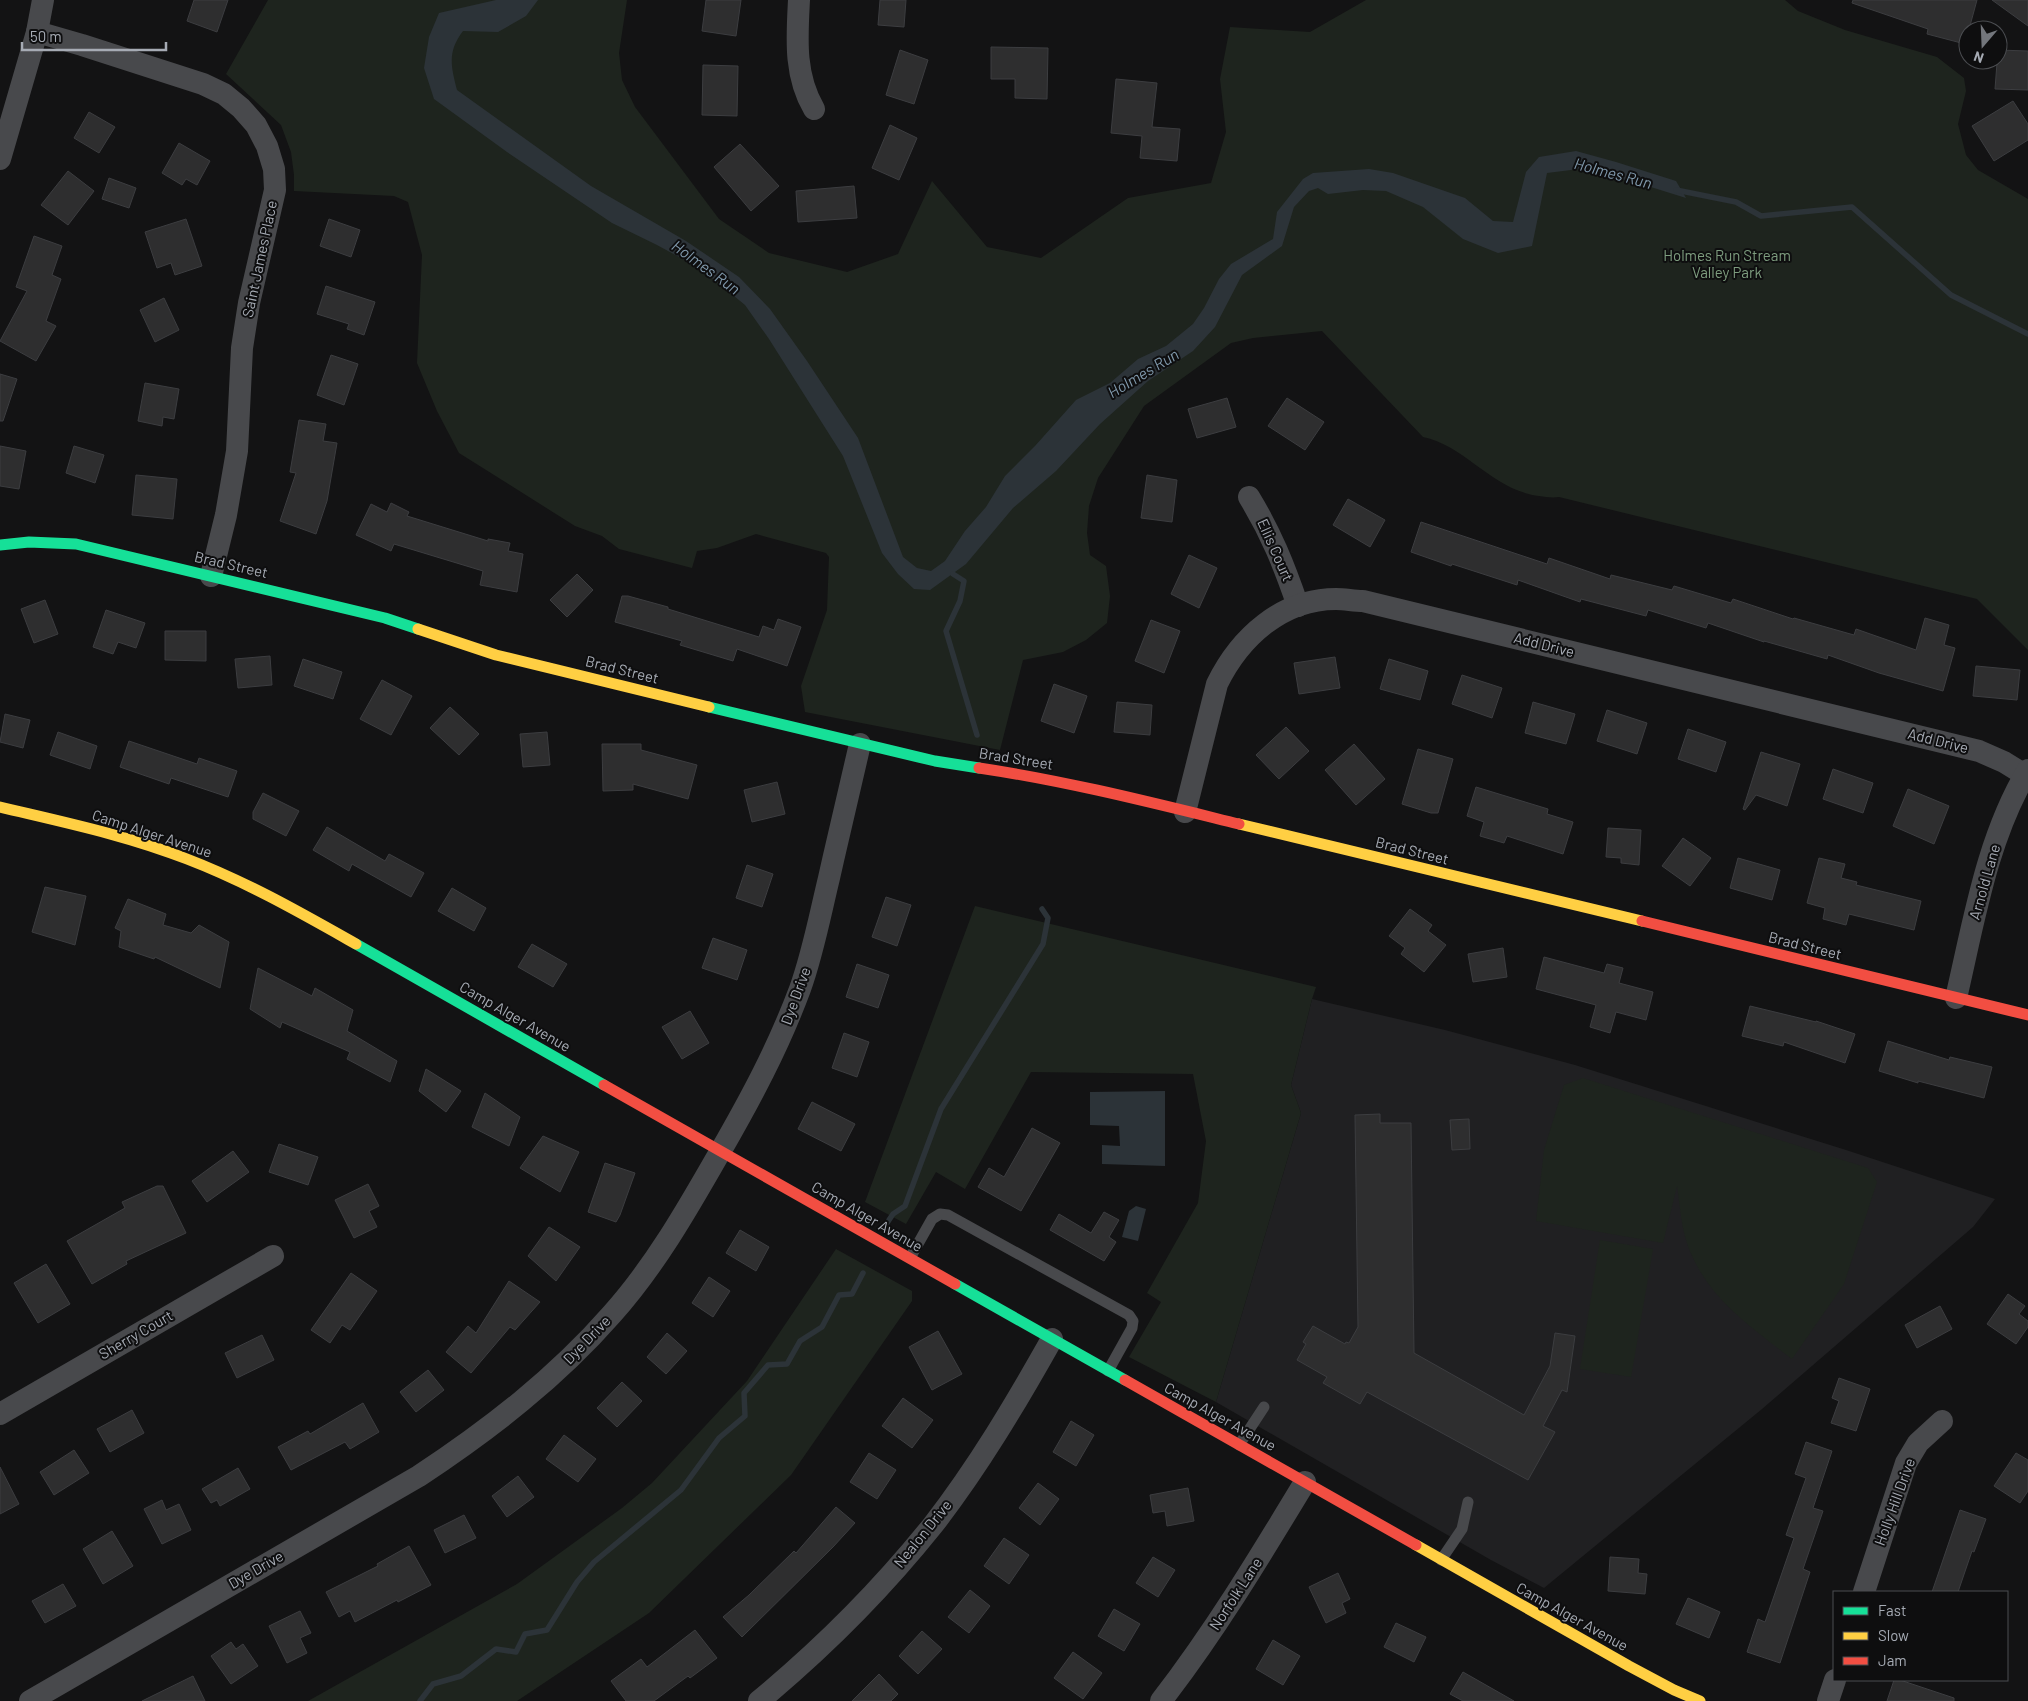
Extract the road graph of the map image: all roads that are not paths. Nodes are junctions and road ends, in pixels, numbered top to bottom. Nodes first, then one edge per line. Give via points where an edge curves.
1 (43, 0) edge
2 (800, 0) edge
3 (37, 32) junction
4 (814, 109) dead end
5 (0, 159) edge
6 (1248, 497) dead end
7 (0, 545) edge
8 (211, 576) junction
9 (1298, 606) junction
10 (860, 744) junction
11 (2026, 773) edge
12 (0, 807) edge
13 (1185, 812) junction
14 (1956, 998) junction
15 (2028, 1015) edge
16 (721, 1151) junction
17 (273, 1256) dead end
18 (910, 1258) junction
19 (1052, 1339) junction
20 (1108, 1371) junction
21 (1264, 1407) dead end
22 (0, 1414) edge
23 (1942, 1421) dead end
24 (1238, 1445) junction
25 (1305, 1482) junction
26 (1468, 1502) dead end
27 (1441, 1560) junction
28 (1864, 1591) edge
29 (1835, 1681) edge
30 (30, 1701) edge
31 (760, 1701) edge
32 (1161, 1701) edge
33 (1700, 1701) edge
34 (1828, 1701) edge

1 - 3 street
2 - 4 street via 796,53 801,78
3 - 5 street
3 - 8 street, Saint James Place via 194,81 224,94 256,125 267,146 274,169 274,190 249,303 242,348 237,451
6 - 9 street, Ellis Court via 1268,529
7 - 8 street, Brad Street via 42,541 76,544
8 - 10 street, Brad Street via 385,618 496,655
9 - 11 street, Add Drive via 1335,600 1363,602 1979,751
9 - 13 street, Add Drive via 1256,629 1224,668 1217,684
10 - 13 street, Brad Street via 935,761 1039,777
10 - 16 street, Dye Drive via 817,934 800,988 774,1054
11 - 14 street, Arnold Lane via 2007,810 1992,852
12 - 16 street, Camp Alger Avenue via 159,848 266,893
13 - 14 street, Brad Street
14 - 15 street, Brad Street
16 - 18 street, Camp Alger Avenue
16 - 30 street, Dye Drive via 687,1211 613,1313 571,1358 520,1404 419,1476
17 - 22 street, Sherry Court
18 - 19 street, Camp Alger Avenue
18 - 20 lane via 932,1219 940,1214 948,1215 1130,1315 1132,1328
19 - 20 street, Camp Alger Avenue
19 - 31 street, Nealon Drive via 1016,1403 933,1524 834,1635
20 - 24 street, Camp Alger Avenue
21 - 24 lane
23 - 28 street, Holly Hill Drive via 1918,1443 1906,1463
24 - 25 street, Camp Alger Avenue
25 - 27 street, Camp Alger Avenue
25 - 32 street, Norfolk Lane via 1237,1595
26 - 27 lane via 1462,1529
27 - 33 street, Camp Alger Avenue via 1629,1666
29 - 34 street

